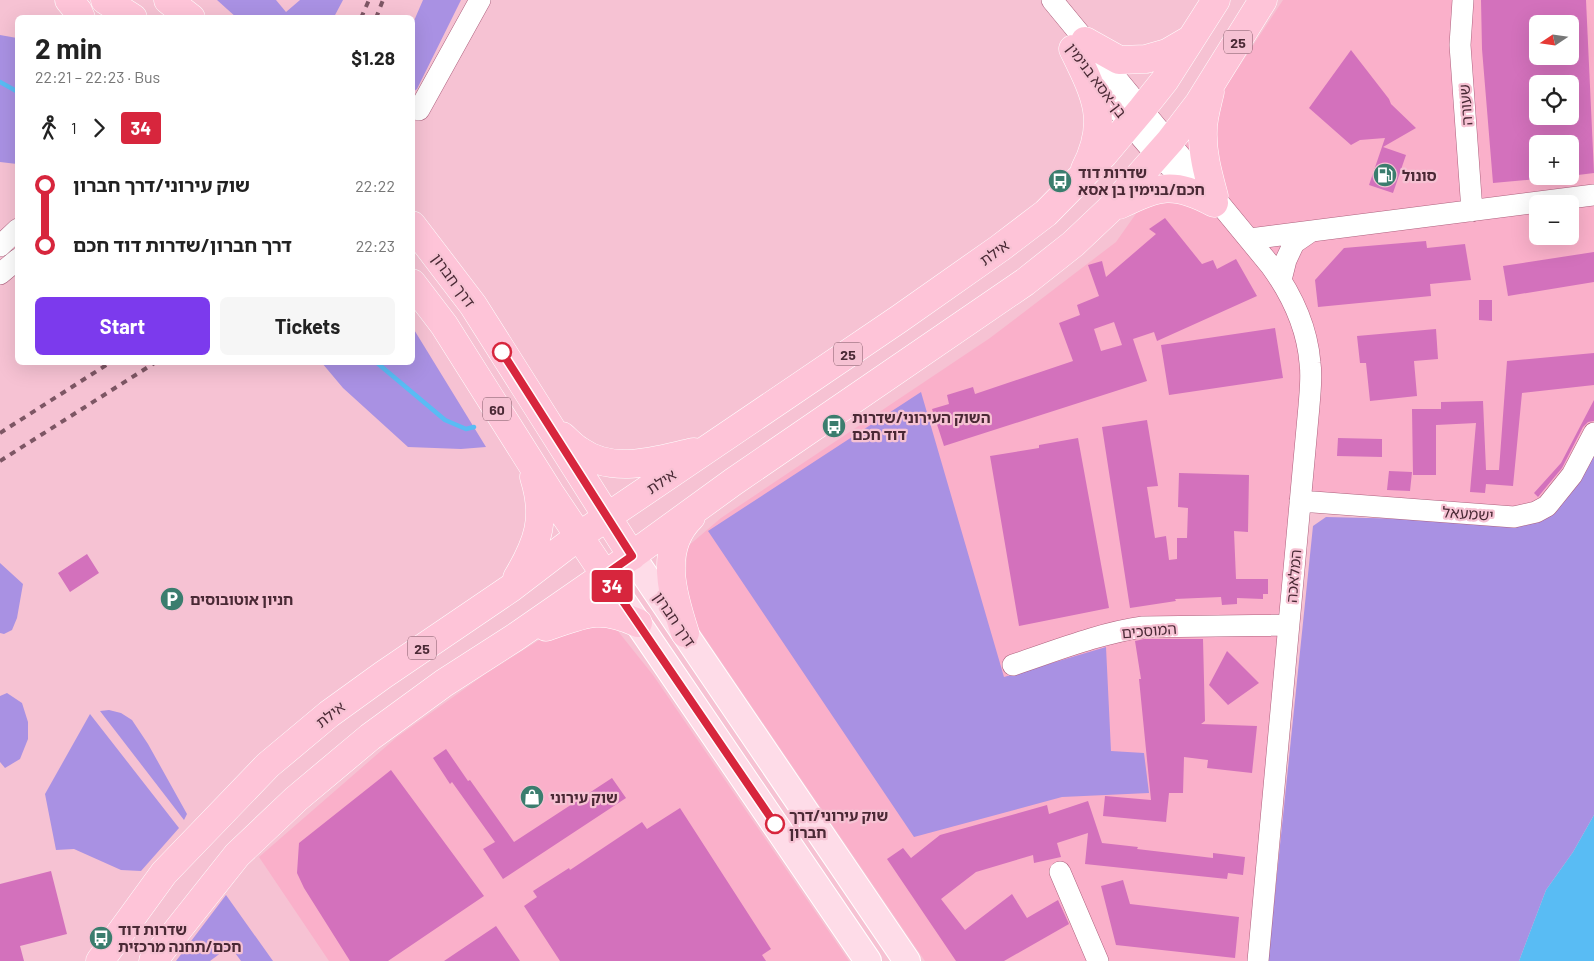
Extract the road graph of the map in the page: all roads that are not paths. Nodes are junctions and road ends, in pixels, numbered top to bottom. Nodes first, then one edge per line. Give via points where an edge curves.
1 (69, 0) edge
2 (168, 0) edge
3 (190, 0) edge
4 (480, 0) edge
5 (1044, 0) edge
6 (1052, 0) edge
7 (1216, 0) edge
8 (1263, 0) edge
9 (1462, 0) edge
10 (80, 15) edge
11 (187, 15) edge
12 (201, 15) edge
13 (1192, 38) junction
14 (1079, 45) junction
15 (1211, 83) junction
16 (420, 110) dead end
17 (1136, 117) junction
18 (1164, 149) junction
19 (1080, 180) junction
20 (1594, 195) edge
21 (1472, 206) junction
22 (1109, 210) junction
23 (1229, 216) junction
24 (415, 229) edge
25 (15, 232) edge
26 (1310, 232) junction
27 (0, 246) edge
28 (15, 262) edge
29 (0, 274) edge
30 (1281, 280) junction
31 (415, 287) edge
32 (546, 422) junction
33 (1594, 434) edge
34 (710, 448) junction
35 (528, 459) junction
36 (708, 500) junction
37 (1300, 501) junction
38 (607, 517) junction
39 (579, 536) junction
40 (632, 556) junction
41 (605, 575) junction
42 (511, 588) junction
43 (638, 623) junction
44 (1289, 624) junction
45 (684, 633) junction
46 (514, 638) junction
47 (1013, 665) dead end
48 (1060, 872) dead end
49 (863, 957) edge
50 (100, 961) edge
51 (153, 961) edge
52 (907, 961) edge
53 (1098, 961) edge
54 (1258, 961) edge

1 - 10 highway
2 - 11 highway
3 - 12 highway
4 - 16 street
5 - 14 street, בן-אסא בנימין
6 - 14 street, בן-אסא בנימין
7 - 13 highway, אילת / 25
8 - 15 highway, 25
9 - 21 street, שעורה via 1460,45
13 - 14 highway via 1167,53 1146,59 1119,60
13 - 17 highway, אילת / 25
14 - 17 street, בן-אסא בנימין
14 - 19 highway via 1099,112 1092,156
15 - 18 highway, 25
15 - 23 highway via 1203,130 1207,171
17 - 18 street, בן-אסא בנימין
17 - 19 highway, אילת / 25
18 - 22 highway, 25
18 - 23 street, המלאכה
19 - 34 highway, אילת / 25 via 1046,213 1000,248
20 - 21 street
21 - 23 street
21 - 26 street
22 - 23 highway via 1149,191 1177,188 1196,193
22 - 36 highway, 25 via 1025,282
23 - 26 street
23 - 30 street, המלאכה
24 - 32 highway, דרך חברון / 60 via 473,306
25 - 27 street
26 - 30 street via 1294,242
28 - 29 street
30 - 37 street, המלאכה via 1299,312 1310,364
31 - 35 highway, 60 via 444,326
32 - 34 highway via 580,452 622,465 644,464
32 - 38 highway, דרך חברון / 60
33 - 37 street, ישמעאל via 1572,475 1548,506 1536,512 1514,517
34 - 38 highway, אילת / 25
35 - 39 highway, 60
35 - 42 highway via 539,491 538,533 530,556
36 - 40 highway, 25
36 - 45 highway via 688,520 674,541 672,588
37 - 44 street, המלאכה
38 - 39 highway, אילת / 25
38 - 40 highway, דרך חברון / 60
39 - 41 highway, 60
39 - 42 highway, אילת / 25
40 - 41 highway, 25
40 - 45 main road, דרך חברון
41 - 43 main road
41 - 46 highway, 25
42 - 50 highway, אילת / 25 via 383,675 275,758 164,872
43 - 46 highway via 624,616 597,612
43 - 49 main road
44 - 47 street, המוסכים via 1143,627
44 - 54 street, המלאכה
45 - 52 main road, דרך חברון
46 - 51 highway, 25 via 444,683 370,737 296,799 237,855
48 - 53 street

